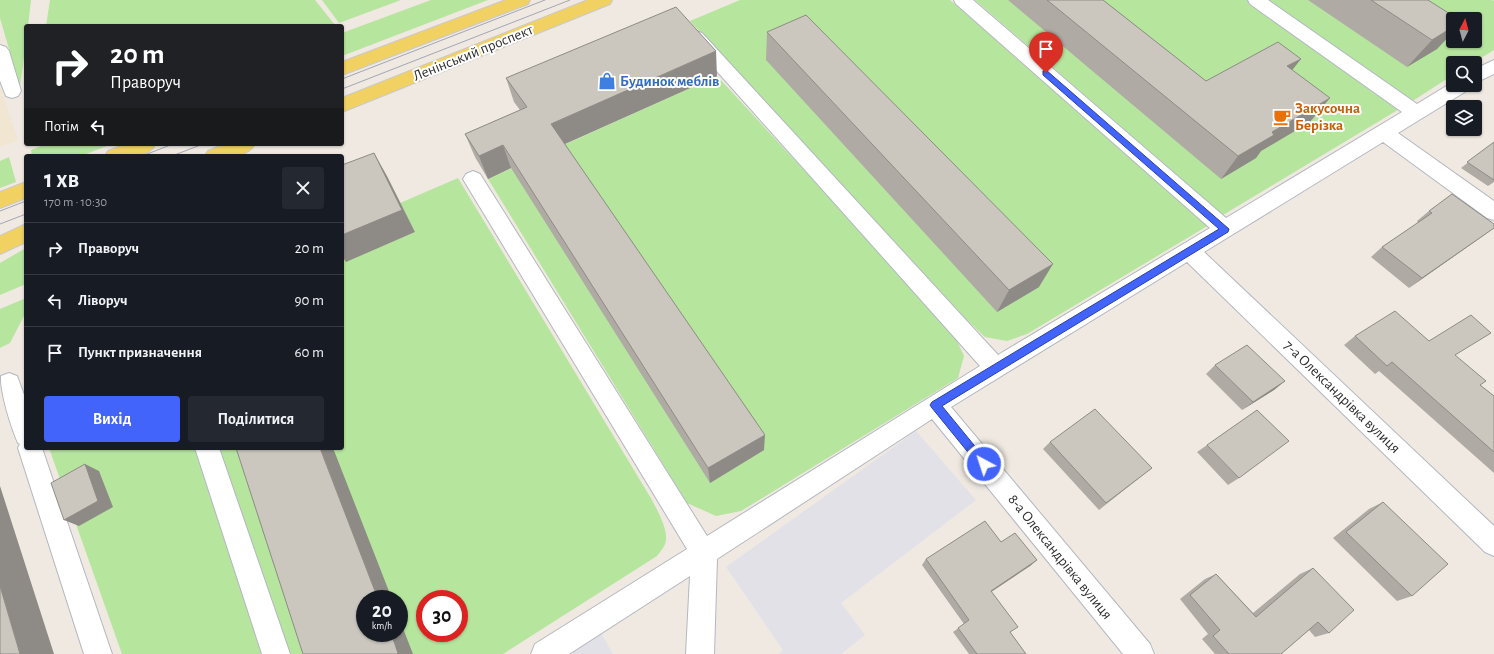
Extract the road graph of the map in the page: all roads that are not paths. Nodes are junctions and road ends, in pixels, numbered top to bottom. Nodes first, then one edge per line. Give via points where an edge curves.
1 (522, 0) edge
2 (604, 0) edge
3 (962, 0) edge
4 (1256, 0) edge
5 (686, 26) edge
6 (0, 51) edge
7 (1494, 66) edge
8 (344, 68) edge
9 (1482, 73) edge
10 (12, 91) dead end
11 (1451, 92) edge
12 (344, 104) edge
13 (1417, 113) junction
14 (1384, 134) junction
15 (141, 146) edge
16 (240, 146) edge
17 (120, 154) edge
18 (220, 154) edge
19 (473, 180) dead end
20 (24, 191) edge
21 (0, 200) edge
22 (1494, 212) edge
23 (1225, 229) junction
24 (24, 233) edge
25 (24, 233) edge
26 (0, 242) edge
27 (0, 246) edge
28 (1189, 251) junction
29 (996, 368) junction
30 (9, 383) dead end
31 (935, 405) junction
32 (24, 429) edge
33 (31, 450) edge
34 (208, 450) edge
35 (1494, 543) edge
36 (704, 554) junction
37 (98, 654) edge
38 (276, 654) edge
39 (545, 654) edge
40 (700, 654) edge
41 (1140, 654) edge

1 - 8 main road, Ленінський проспект
2 - 12 main road, Ленінський проспект
3 - 23 street
4 - 13 street
5 - 29 street
6 - 10 street
7 - 9 street
11 - 13 street
13 - 14 street
14 - 22 street
14 - 23 street
15 - 17 main road
16 - 18 main road
19 - 36 street
20 - 21 main road
23 - 28 street
24 - 26 main road
25 - 27 main road
28 - 29 street
28 - 35 street, 7-а Олександрівка вулиця
29 - 31 street
30 - 32 street
31 - 36 street
31 - 41 street, 8-а Олександрівка вулиця
33 - 37 street
34 - 38 street
36 - 39 street
36 - 40 street

